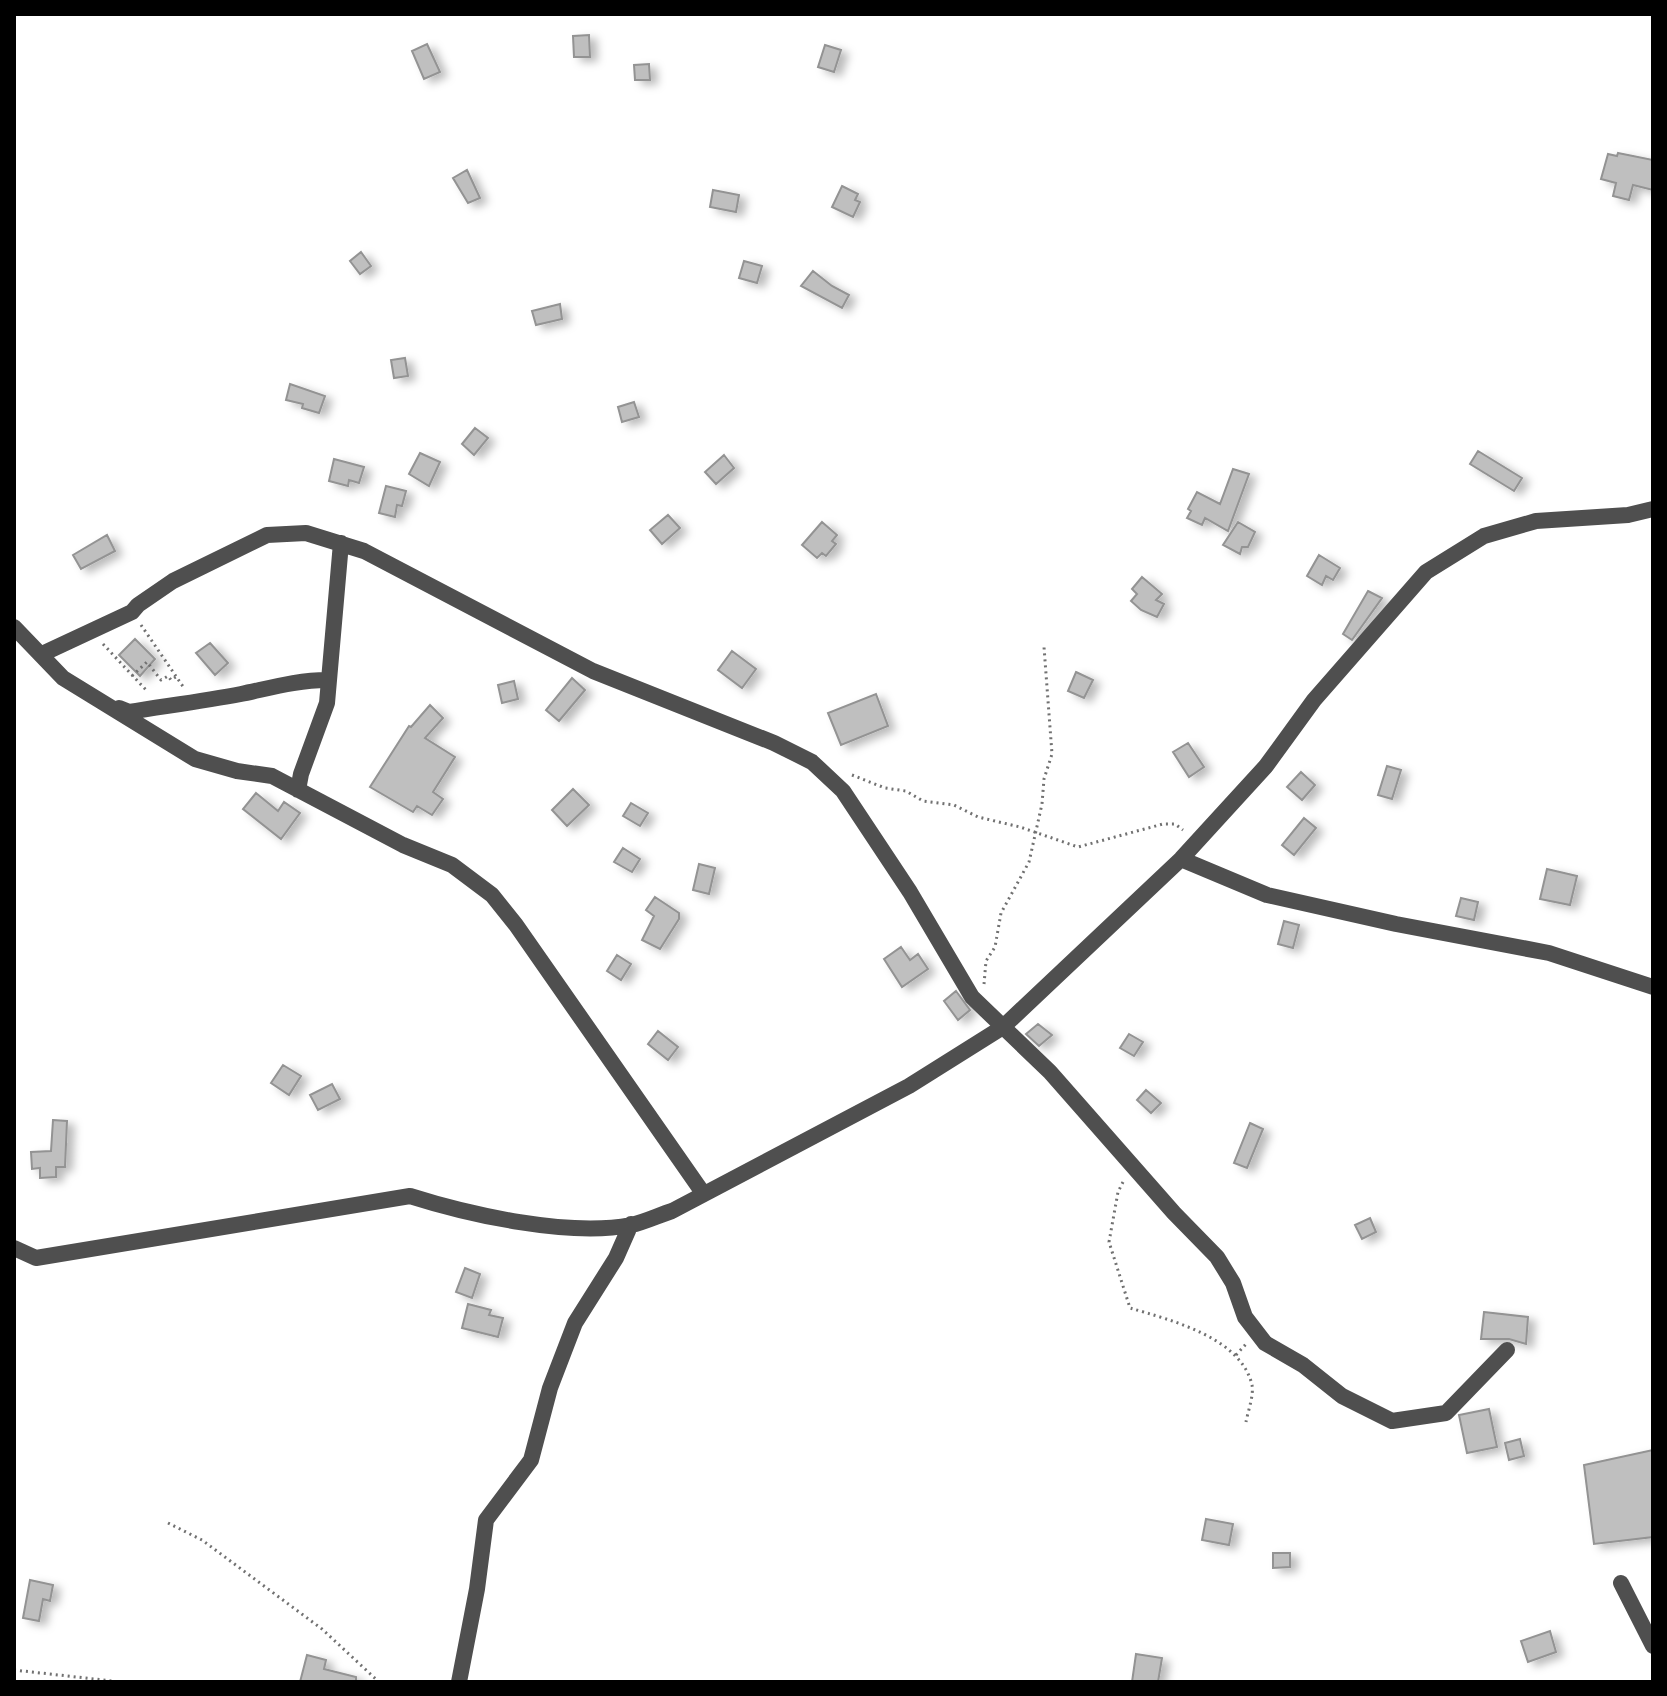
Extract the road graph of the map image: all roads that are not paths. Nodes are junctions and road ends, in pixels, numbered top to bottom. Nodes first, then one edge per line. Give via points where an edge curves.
1 (1653, 509) edge
2 (341, 543) junction
3 (14, 627) edge
4 (42, 654) junction
5 (327, 680) junction
6 (106, 704) junction
7 (298, 790) junction
8 (1181, 859) junction
9 (1653, 987) edge
10 (1003, 1027) junction
11 (703, 1193) junction
12 (631, 1224) junction
13 (14, 1248) edge
14 (1507, 1350) dead end
15 (1621, 1583) dead end
16 (1653, 1646) edge
17 (459, 1682) edge

1 - 8 street via 1536,521 1484,536 1426,572 1314,700 1266,766
2 - 4 street via 306,533 267,535 173,581 132,612
2 - 5 street
2 - 10 street via 593,671 812,762 843,791 972,997
3 - 4 street
4 - 6 street via 63,678
5 - 6 street via 300,680 129,712
5 - 7 street via 327,703
6 - 7 street via 195,759 272,776
7 - 11 street via 452,865 492,895
8 - 9 street via 1267,895 1549,953
8 - 10 street
10 - 11 street via 909,1086
10 - 14 street via 1217,1257 1245,1317 1265,1343 1342,1396 1392,1421 1446,1413
11 - 12 street via 672,1211
12 - 13 street via 583,1229 458,1212 410,1196 36,1258
12 - 17 street via 575,1323 531,1460 486,1520
15 - 16 street

